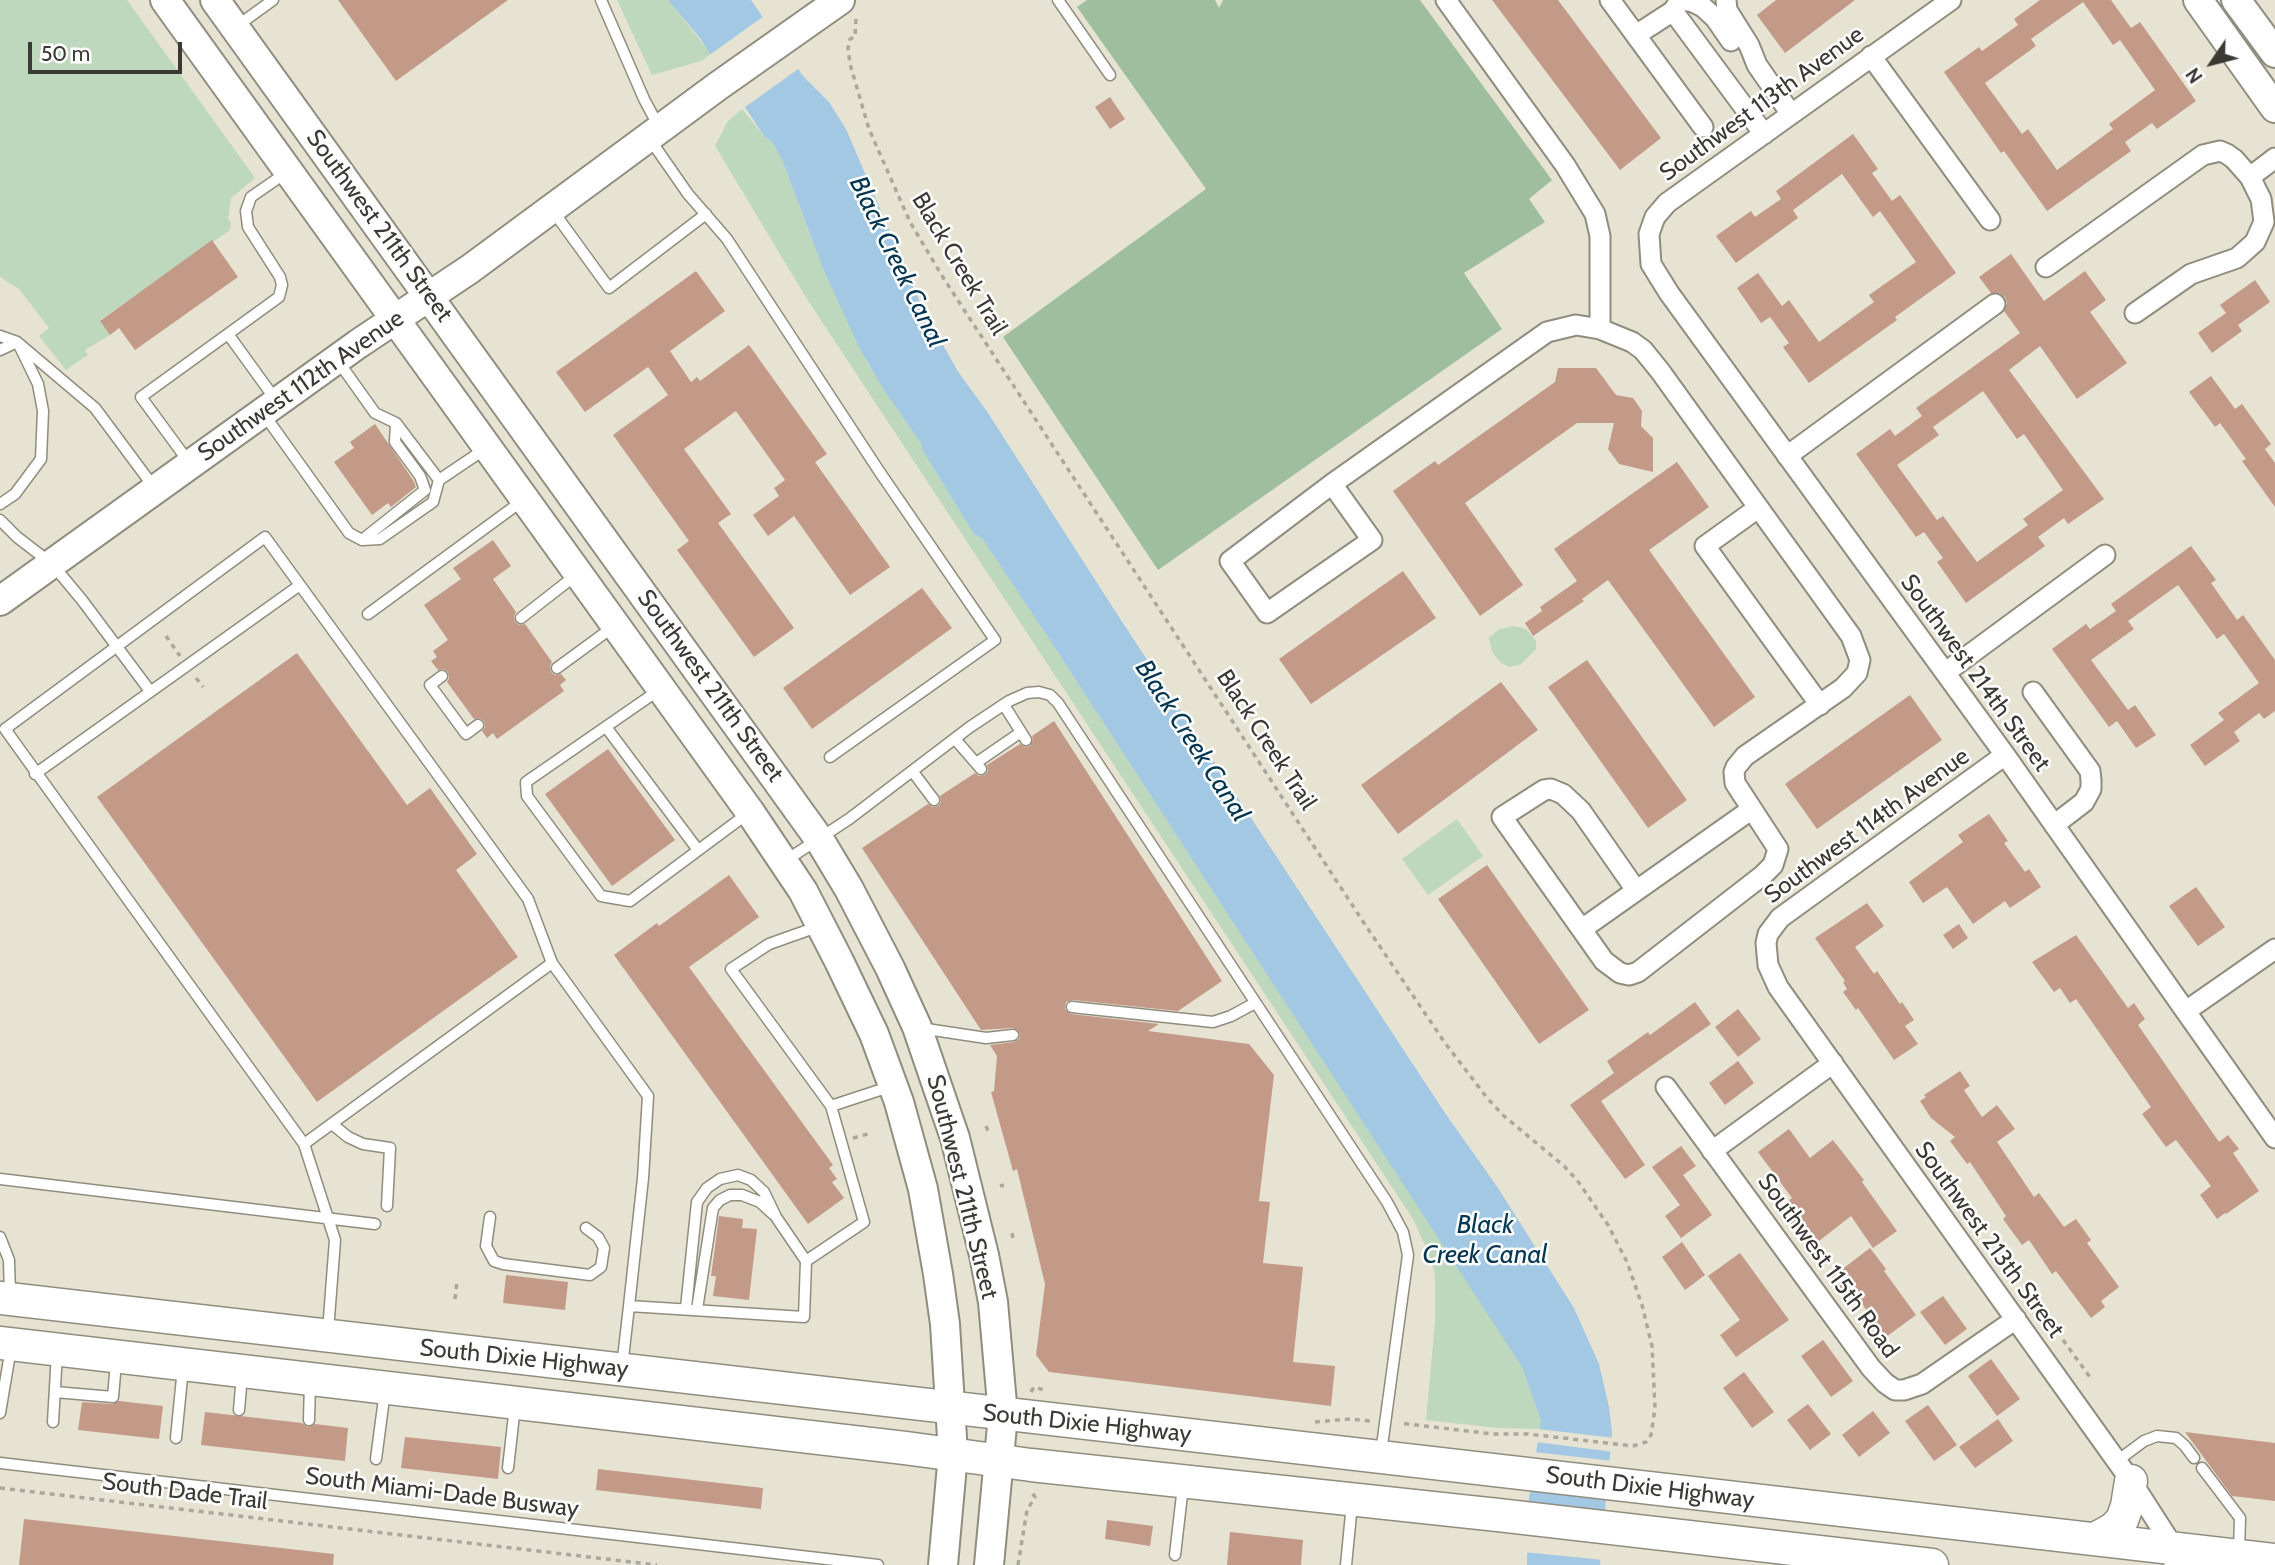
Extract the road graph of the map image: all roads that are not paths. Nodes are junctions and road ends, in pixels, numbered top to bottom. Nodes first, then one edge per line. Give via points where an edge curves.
1 (166, 0) edge
2 (215, 0) edge
3 (273, 0) edge
4 (601, 0) edge
5 (1058, 0) edge
6 (1446, 0) edge
7 (1610, 0) edge
8 (1726, 0) edge
9 (1951, 0) edge
10 (2198, 0) edge
11 (2236, 0) edge
12 (1678, 4) edge
13 (847, 8) edge
14 (235, 27) junction
15 (1636, 35) junction
16 (2275, 53) edge
17 (1871, 56) junction
18 (1757, 65) junction
19 (1110, 75) dead end
20 (2275, 108) edge
21 (1791, 114) junction
22 (1703, 127) dead end
23 (655, 134) junction
24 (1764, 134) junction
25 (2275, 158) edge
26 (288, 171) junction
27 (2250, 177) junction
28 (552, 209) junction
29 (706, 214) junction
30 (1990, 220) dead end
31 (1649, 234) joint
32 (2046, 267) dead end
33 (429, 296) junction
34 (1995, 304) dead end
35 (2135, 313) dead end
36 (394, 319) junction
37 (1600, 329) junction
38 (228, 334) junction
39 (0, 338) edge
40 (17, 342) junction
41 (0, 348) edge
42 (337, 359) junction
43 (270, 407) junction
44 (396, 423) junction
45 (488, 447) junction
46 (1787, 456) junction
47 (190, 464) junction
48 (439, 480) junction
49 (1332, 484) junction
50 (156, 489) junction
51 (525, 498) junction
52 (0, 504) edge
53 (1758, 508) junction
54 (0, 520) edge
55 (362, 540) junction
56 (2105, 555) dead end
57 (52, 564) junction
58 (579, 573) junction
59 (300, 584) junction
60 (0, 601) edge
61 (368, 614) dead end
62 (521, 618) dead end
63 (617, 625) junction
64 (118, 646) junction
65 (557, 668) dead end
66 (1946, 672) junction
67 (442, 676) dead end
68 (661, 688) junction
69 (150, 691) junction
70 (2033, 692) dead end
71 (1004, 705) junction
72 (1820, 705) junction
73 (478, 725) dead end
74 (606, 727) junction
75 (955, 739) junction
76 (2006, 755) junction
77 (831, 757) dead end
78 (913, 772) junction
79 (35, 774) junction
80 (934, 800) dead end
81 (1752, 809) junction
82 (750, 812) junction
83 (2054, 825) junction
84 (819, 839) junction
85 (698, 850) junction
86 (784, 862) junction
87 (1636, 890) junction
88 (821, 925) junction
89 (1581, 929) junction
90 (1766, 943) joint
91 (2275, 949) edge
92 (552, 963) junction
93 (1255, 1003) junction
94 (1072, 1007) dead end
95 (2186, 1011) junction
96 (917, 1027) junction
97 (1013, 1035) dead end
98 (1833, 1063) junction
99 (893, 1086) junction
100 (1666, 1087) dead end
101 (831, 1106) junction
102 (332, 1124) junction
103 (2275, 1138) edge
104 (304, 1144) junction
105 (1712, 1151) junction
106 (0, 1179) edge
107 (387, 1206) dead end
108 (490, 1217) dead end
109 (776, 1217) junction
110 (328, 1218) junction
111 (375, 1224) dead end
112 (586, 1228) dead end
113 (0, 1237) edge
114 (806, 1261) junction
115 (3, 1303) edge
116 (72, 1306) junction
117 (629, 1306) junction
118 (692, 1309) junction
119 (2015, 1319) junction
120 (327, 1336) junction
121 (9, 1344) edge
122 (57, 1349) junction
123 (117, 1356) junction
124 (183, 1364) junction
125 (621, 1370) junction
126 (242, 1371) junction
127 (311, 1378) junction
128 (385, 1387) junction
129 (55, 1392) junction
130 (516, 1402) junction
131 (950, 1408) junction
132 (239, 1410) dead end
133 (0, 1413) edge
134 (1003, 1415) junction
135 (309, 1420) dead end
136 (53, 1422) dead end
137 (176, 1438) dead end
138 (953, 1454) junction
139 (1381, 1456) junction
140 (2194, 1458) dead end
141 (376, 1459) dead end
142 (1000, 1461) junction
143 (0, 1463) edge
144 (508, 1468) dead end
145 (2202, 1468) dead end
146 (2124, 1471) junction
147 (1184, 1482) junction
148 (1353, 1500) junction
149 (2095, 1539) junction
150 (1175, 1555) dead end
151 (2239, 1556) junction
152 (2174, 1557) edge
153 (2275, 1560) edge
154 (878, 1565) edge
155 (943, 1565) edge
156 (989, 1565) edge
157 (1346, 1565) edge
158 (1932, 1565) edge

1 - 26 main road, Southwest 211th Street
2 - 14 main road, Southwest 211th Street
3 - 14 lane
4 - 23 lane
5 - 19 lane
6 - 37 street via 1595,214 1601,236
7 - 15 street
8 - 18 street
9 - 17 street, Southwest 113th Avenue
10 - 20 main road
11 - 16 main road
12 - 15 street
12 - 18 street via 1703,7 1739,52
12 - 24 street
13 - 23 main road, Southwest 112th Avenue via 790,36
14 - 33 main road, Southwest 211th Street
15 - 22 street
17 - 21 street, Southwest 113th Avenue
17 - 30 street
18 - 21 street
21 - 24 street, Southwest 113th Avenue
23 - 28 main road, Southwest 112th Avenue
23 - 29 lane via 688,194
24 - 31 street, Southwest 113th Avenue via 1667,203
25 - 27 street
26 - 36 main road, Southwest 211th Street
26 - 38 lane via 251,197 246,211 248,227 280,276 279,298
27 - 32 street via 2227,154 2203,155
27 - 35 street via 2261,199 2264,222 2255,242 2237,258 2191,274
28 - 29 lane via 610,288
28 - 33 main road, Southwest 112th Avenue
29 - 77 lane via 735,250 995,640
31 - 46 street, Southwest 214th Street via 1655,273
33 - 36 main road, Southwest 112th Avenue
33 - 84 main road, Southwest 211th Street
34 - 46 street
36 - 42 main road, Southwest 112th Avenue
36 - 45 main road, Southwest 211th Street
37 - 49 street via 1576,325 1547,332
37 - 53 street via 1643,350
38 - 43 lane
38 - 47 lane via 141,397
39 - 40 lane
40 - 41 lane
40 - 50 lane via 95,408
40 - 52 lane via 38,384 43,411 41,459 15,494
42 - 43 main road, Southwest 112th Avenue
42 - 44 lane via 375,413
43 - 47 main road, Southwest 112th Avenue
43 - 55 lane via 349,533
44 - 48 lane
44 - 55 lane via 395,442 420,476 425,491
45 - 48 lane
45 - 51 main road, Southwest 211th Street
46 - 66 street, Southwest 214th Street
47 - 50 main road, Southwest 112th Avenue
48 - 55 lane via 433,502 380,539
49 - 49 street via 1372,540 1268,613 1230,561
50 - 57 main road, Southwest 112th Avenue
51 - 58 main road, Southwest 211th Street
51 - 61 lane
53 - 72 street via 1859,653 1857,673
53 - 72 street via 1705,546
54 - 57 lane
56 - 66 street
57 - 60 main road, Southwest 112th Avenue
57 - 64 lane
58 - 62 lane
58 - 63 main road, Southwest 211th Street
59 - 64 lane via 265,537
59 - 69 lane
59 - 92 lane via 528,899
63 - 65 lane
63 - 68 main road, Southwest 211th Street
64 - 69 lane
64 - 79 lane via 5,729
66 - 76 street, Southwest 214th Street
67 - 73 lane via 430,685 466,734
68 - 74 lane
68 - 82 main road, Southwest 211th Street
69 - 79 lane
70 - 83 street via 2090,771 2091,789 2084,802
71 - 75 lane
71 - 75 lane via 1024,736 978,766
71 - 93 lane via 1039,692 1050,695 1065,711
72 - 81 street via 1735,766 1735,783
74 - 85 lane
74 - 85 lane via 526,782 527,796 601,896 630,901
75 - 78 lane
76 - 83 street, Southwest 214th Street
76 - 90 street, Southwest 114th Avenue via 1786,912
78 - 80 lane
78 - 84 lane
79 - 104 lane
81 - 87 street
81 - 89 street via 1777,849 1773,865 1638,972 1629,975 1613,970
82 - 85 lane
82 - 86 main road, Southwest 211th Street
83 - 95 street, Southwest 214th Street
84 - 86 lane
84 - 96 main road, Southwest 211th Street via 861,911
86 - 88 main road, Southwest 211th Street
87 - 89 street
87 - 89 street via 1581,811 1563,794 1544,790 1502,817
88 - 99 main road, Southwest 211th Street
88 - 101 lane via 769,944 731,970
90 - 98 street, Southwest 213th Street via 1768,965 1778,987
91 - 95 street
92 - 102 lane
92 - 117 lane via 648,1096
93 - 94 lane via 1213,1022
93 - 139 lane via 1387,1202 1406,1240 1408,1255
95 - 103 street, Southwest 214th Street
96 - 97 lane via 986,1038
96 - 134 main road, Southwest 211th Street via 955,1138 984,1255 998,1341
98 - 105 street
98 - 119 street, Southwest 213th Street
99 - 101 lane
99 - 131 main road, Southwest 211th Street via 916,1159 932,1236 945,1324
100 - 105 street, Southwest 115th Road
101 - 114 lane via 864,1222
102 - 104 lane
102 - 107 lane via 356,1140 390,1148
104 - 110 lane
105 - 119 street, Southwest 115th Road via 1871,1368 1895,1390 1922,1384
106 - 110 lane
108 - 112 lane via 486,1246 494,1261 590,1275 601,1267 604,1248
109 - 114 lane
109 - 118 lane via 760,1202 742,1195 720,1200 713,1208
109 - 118 lane via 764,1192 751,1180 738,1175 719,1179 707,1188 697,1202
110 - 111 lane
110 - 120 lane via 335,1240
113 - 115 lane via 9,1260
114 - 118 lane via 804,1317
115 - 116 highway, South Dixie Highway
116 - 120 highway, South Dixie Highway
116 - 121 highway via 49,1314
117 - 118 lane
117 - 125 lane
119 - 146 street, Southwest 213th Street
120 - 125 highway, South Dixie Highway
121 - 122 highway, South Dixie Highway
121 - 133 lane
122 - 123 highway, South Dixie Highway
122 - 129 lane
123 - 124 highway, South Dixie Highway
123 - 129 lane via 113,1397
124 - 126 highway, South Dixie Highway
124 - 137 lane
125 - 131 highway, South Dixie Highway
126 - 127 highway, South Dixie Highway
126 - 132 lane
127 - 128 highway, South Dixie Highway
127 - 135 lane
128 - 130 highway, South Dixie Highway
128 - 141 lane
129 - 136 lane
130 - 138 highway, South Dixie Highway
130 - 144 lane
131 - 134 highway, South Dixie Highway
131 - 138 main road, Southwest 211th Street
134 - 139 highway, South Dixie Highway
134 - 142 main road, Southwest 211th Street
138 - 142 highway, South Dixie Highway
138 - 155 main road, Southwest 211th Street
139 - 149 highway, South Dixie Highway
140 - 146 lane via 2176,1438 2157,1436 2144,1441
142 - 147 highway, South Dixie Highway
142 - 156 main road, Southwest 211th Street
143 - 154 lane, South Miami-Dade Busway
145 - 151 lane via 2240,1518
146 - 149 highway via 2127,1506 2122,1520
146 - 152 street, Southwest 213th Street
147 - 148 highway, South Dixie Highway
147 - 150 lane
148 - 157 lane
148 - 158 highway, South Dixie Highway
149 - 152 highway, South Dixie Highway
151 - 152 highway, South Dixie Highway
151 - 153 highway

